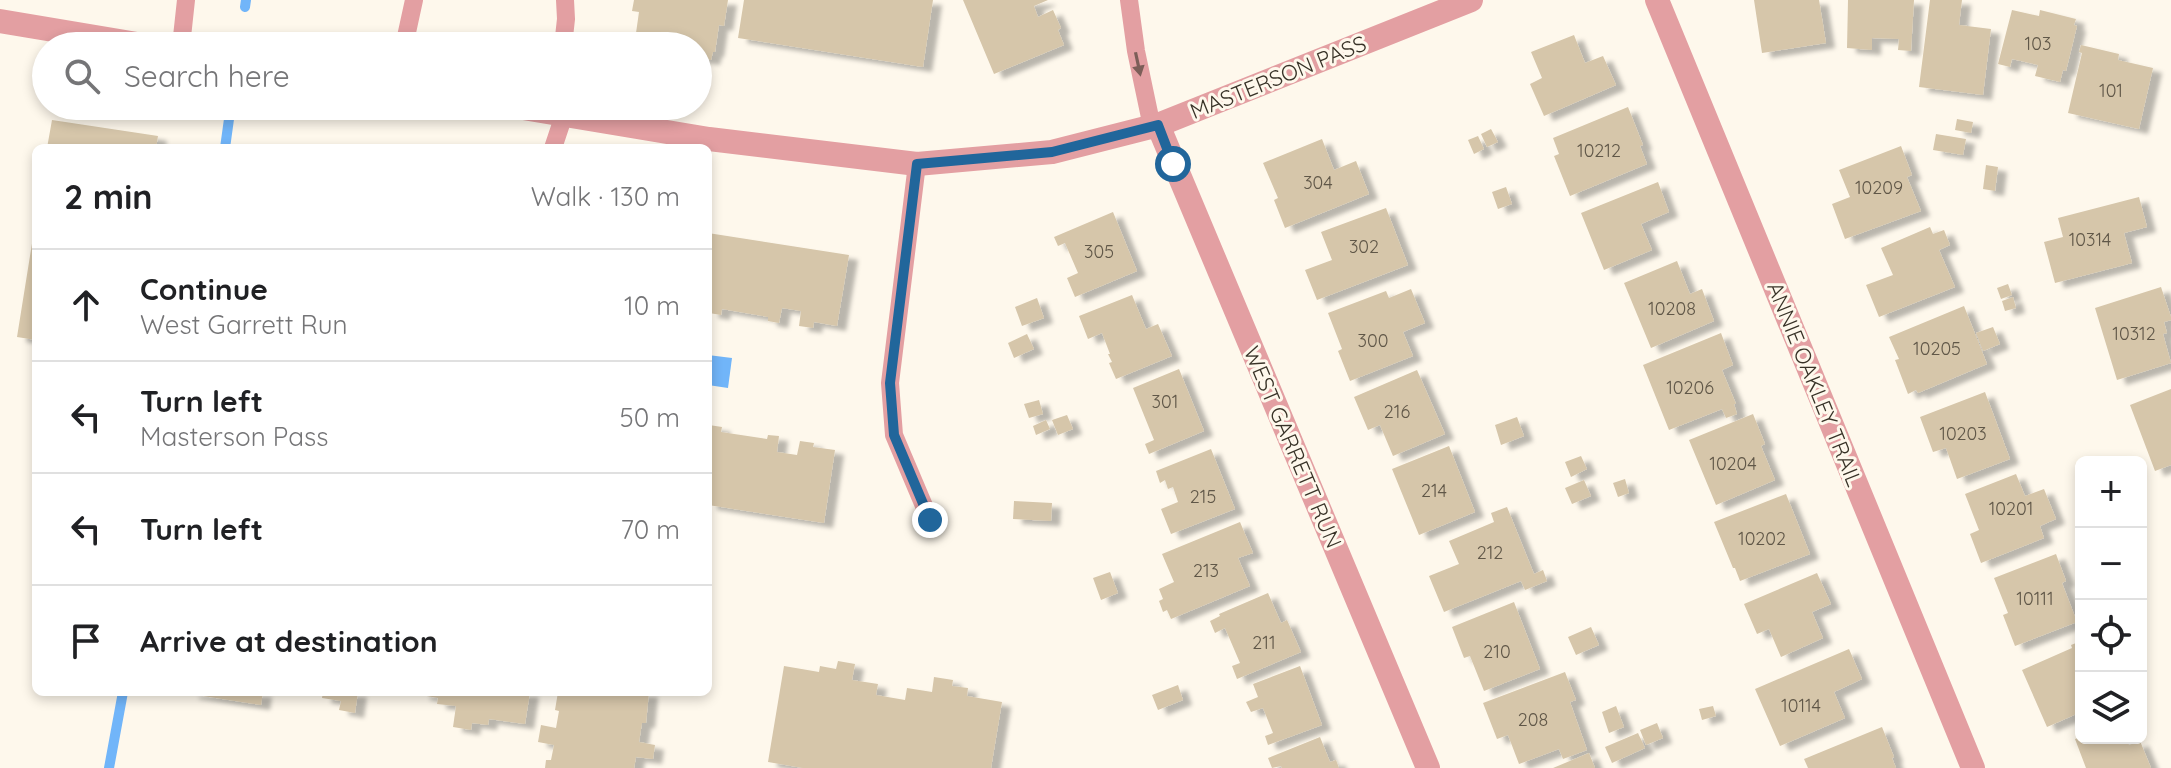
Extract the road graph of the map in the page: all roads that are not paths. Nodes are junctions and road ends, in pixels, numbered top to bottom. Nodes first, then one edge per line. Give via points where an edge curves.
1 (186, 0) edge
2 (414, 0) edge
3 (565, 0) edge
4 (1129, 0) edge
5 (1471, 0) edge
6 (1657, 0) edge
7 (0, 21) edge
8 (66, 32) edge
9 (183, 32) edge
10 (407, 32) edge
11 (565, 32) edge
12 (557, 120) edge
13 (607, 120) edge
14 (1155, 126) junction
15 (554, 144) edge
16 (917, 164) junction
17 (930, 520) dead end
18 (1428, 768) edge
19 (1973, 768) edge

1 - 9 lane
2 - 10 lane
3 - 11 lane
4 -> 14 lane
5 - 14 street, MASTERSON PASS
6 - 19 street, ANNIE OAKLEY TRAIL
7 - 8 street
12 - 15 lane
13 - 16 street, MASTERSON PASS via 709,139
14 - 16 street, MASTERSON PASS via 1052,152
14 - 18 street, WEST GARRETT RUN
16 - 17 lane via 890,383 894,435

